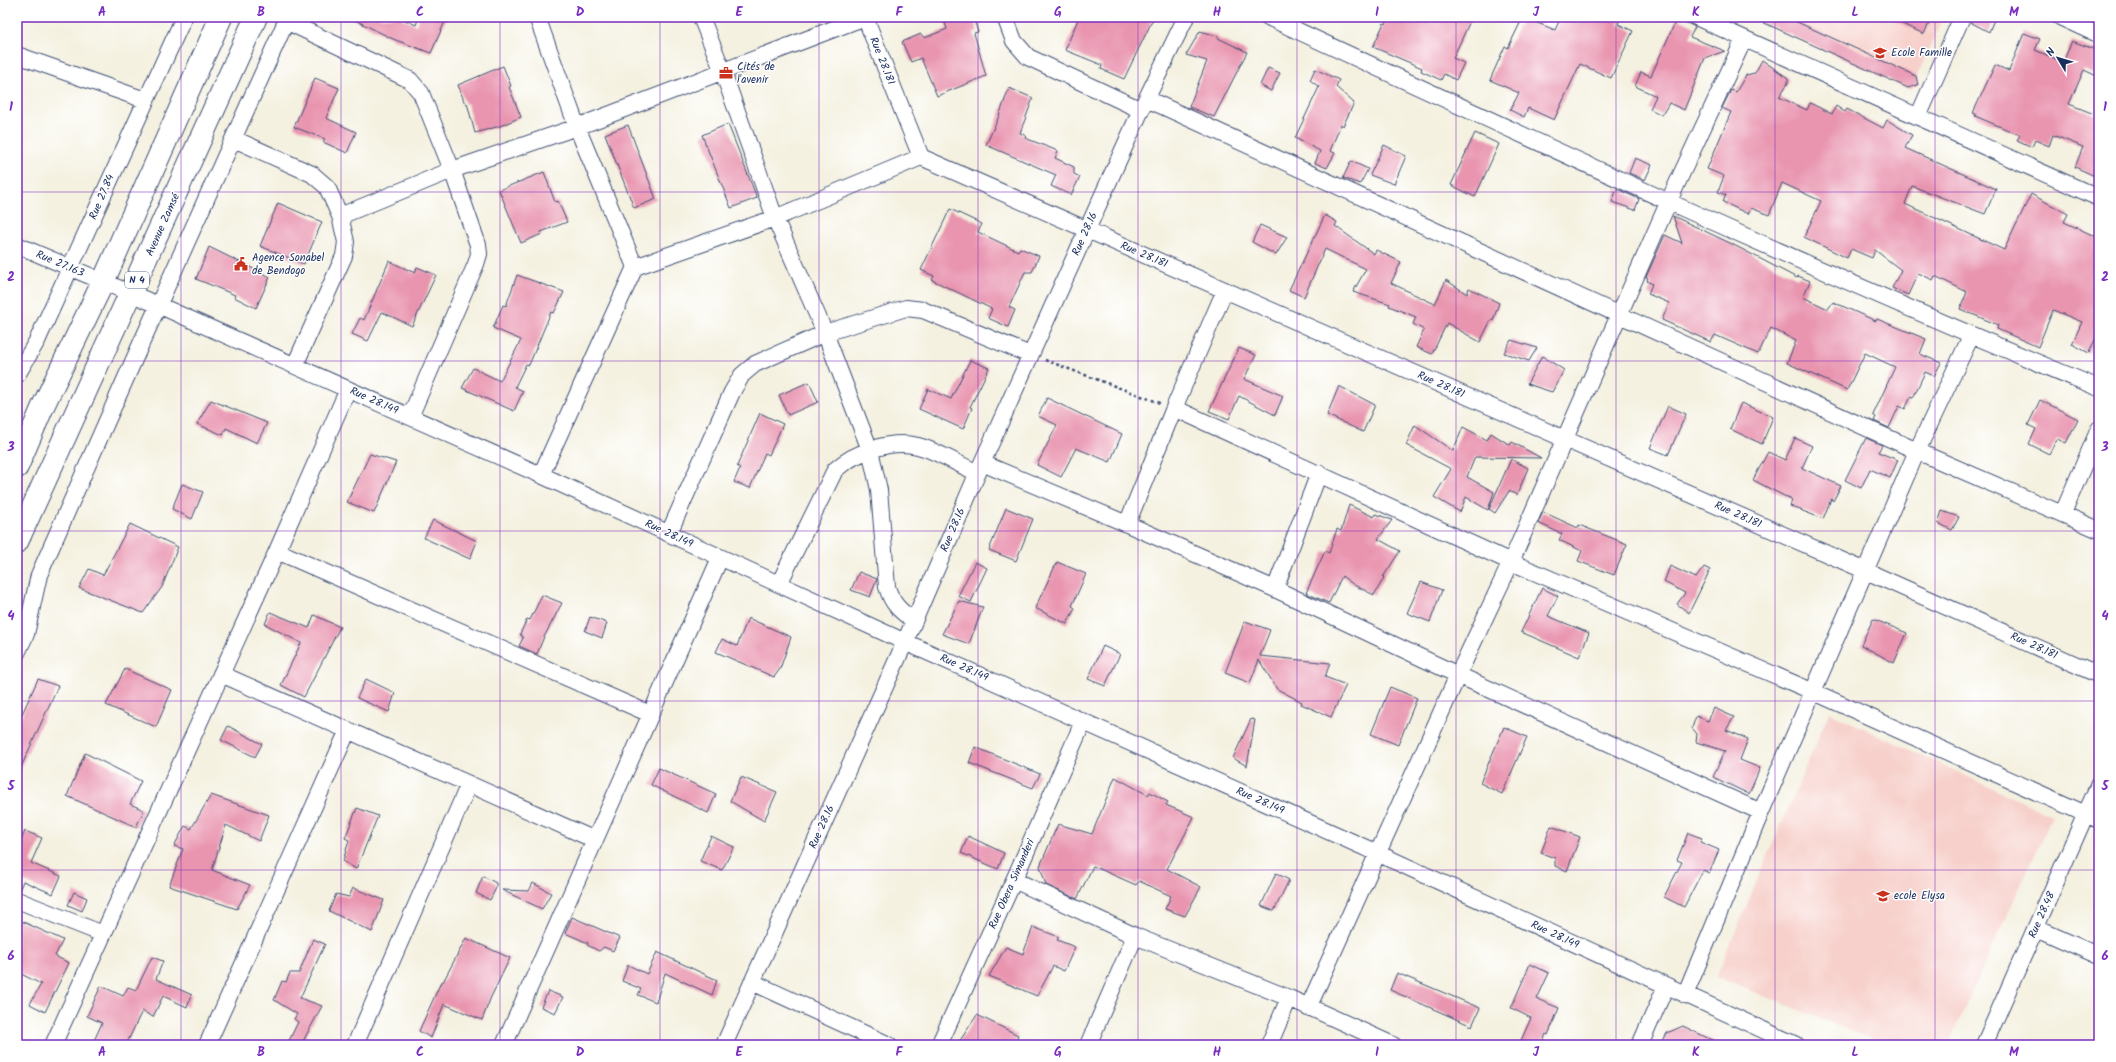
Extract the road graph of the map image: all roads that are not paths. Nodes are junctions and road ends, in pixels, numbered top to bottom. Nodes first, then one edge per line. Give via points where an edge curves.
1 (184, 17) edge
2 (222, 17) edge
3 (256, 17) edge
4 (537, 17) edge
5 (701, 17) edge
6 (865, 17) edge
7 (1005, 17) edge
8 (1186, 17) edge
9 (1268, 17) edge
10 (1696, 17) edge
11 (1962, 17) edge
12 (2060, 17) edge
13 (287, 19) edge
14 (2099, 35) edge
15 (1744, 40) junction
16 (17, 55) edge
17 (723, 72) junction
18 (144, 100) junction
19 (1144, 104) junction
20 (1918, 117) junction
21 (577, 127) junction
22 (234, 139) junction
23 (921, 157) junction
24 (452, 170) junction
25 (2099, 198) edge
26 (1668, 203) junction
27 (340, 216) junction
28 (775, 218) junction
29 (1087, 231) junction
30 (17, 245) edge
31 (635, 267) junction
32 (69, 268) junction
33 (103, 282) junction
34 (1225, 290) junction
35 (131, 294) junction
36 (158, 305) junction
37 (1618, 314) junction
38 (825, 333) junction
39 (1971, 336) junction
40 (1030, 355) junction
41 (295, 365) junction
42 (17, 375) edge
43 (2099, 388) edge
44 (348, 389) junction
45 (1174, 408) junction
46 (410, 416) junction
47 (2099, 428) edge
48 (1566, 439) junction
49 (870, 450) junction
50 (1917, 451) junction
51 (17, 467) edge
52 (980, 468) junction
53 (1319, 473) junction
54 (541, 475) junction
55 (2063, 513) junction
56 (1127, 524) junction
57 (2099, 530) edge
58 (669, 533) junction
59 (17, 542) edge
60 (277, 552) junction
61 (720, 558) junction
62 (1511, 562) junction
63 (1866, 571) junction
64 (779, 584) junction
65 (1275, 589) junction
66 (914, 621) junction
67 (905, 642) junction
68 (17, 653) edge
69 (221, 674) junction
70 (1458, 675) junction
71 (2099, 675) edge
72 (1814, 692) junction
73 (650, 714) junction
74 (1083, 722) junction
75 (348, 730) junction
76 (469, 784) junction
77 (2099, 784) edge
78 (1761, 812) junction
79 (2092, 817) edge
80 (595, 840) junction
81 (1377, 853) junction
82 (1014, 880) junction
83 (17, 900) edge
84 (2036, 928) junction
85 (103, 934) junction
86 (1135, 936) junction
87 (2099, 956) edge
88 (752, 982) junction
89 (1666, 986) junction
90 (1685, 995) junction
91 (1289, 998) junction
92 (1308, 1008) junction
93 (57, 1044) edge
94 (207, 1045) edge
95 (355, 1045) edge
96 (504, 1045) edge
97 (724, 1045) edge
98 (889, 1045) edge
99 (939, 1045) edge
100 (1088, 1045) edge
101 (1269, 1045) edge
102 (1393, 1045) edge
103 (1640, 1045) edge
104 (1796, 1045) edge
105 (1984, 1045) edge

1 - 18 street, Rue 27.84
2 - 33 highway, N 4
3 - 35 highway, Avenue Zamsé / N 4
4 - 21 street
5 - 17 street
6 - 17 street
6 - 23 street, Rue 28.181
7 - 19 street via 1014,41 1028,57
8 - 19 street, Rue 28.16
9 - 26 street
10 - 15 street
11 - 20 street
12 - 14 street
13 - 22 street
13 - 24 street via 410,80 421,93
15 - 20 street
15 - 26 street
16 - 18 street
17 - 21 street
17 - 28 street
18 - 32 street, Rue 27.84
19 - 29 street, Rue 28.16
19 - 37 street
20 - 25 street
21 - 24 street
21 - 31 street
22 - 27 street via 312,174 327,187
22 - 36 street
23 - 28 street
23 - 29 street, Rue 28.181
24 - 27 street
24 - 46 street via 478,244 479,254
26 - 37 street
26 - 39 street
27 - 41 street via 346,242 344,256
28 - 31 street
28 - 38 street
29 - 34 street, Rue 28.181
29 - 40 street, Rue 28.16
30 - 32 street, Rue 27.163
31 - 54 street
32 - 33 street, Rue 27.163
32 - 42 street, Rue 27.84 via 37,341
33 - 35 street, Rue 27.163
33 - 51 highway, N 4 via 44,404
34 - 45 street
34 - 48 street, Rue 28.181
35 - 36 street, Rue 28.149
35 - 59 highway, Avenue Zamsé / N 4
36 - 41 street, Rue 28.149
36 - 68 street via 39,575 26,634
37 - 48 street
37 - 50 street
38 - 40 street via 906,308 923,310
38 - 49 street
38 - 58 street via 755,364 742,375
39 - 43 street
39 - 50 street
40 - 52 street, Rue 28.16
41 - 44 street, Rue 28.149
44 - 46 street, Rue 28.149
44 - 60 street
45 - 53 street
45 - 56 street
46 - 54 street, Rue 28.149
47 - 55 street
48 - 62 street
48 - 63 street, Rue 28.181
49 - 52 street via 902,444 919,446
49 - 64 street via 845,461 835,470
49 - 66 street via 878,490 887,587 891,600 899,611
50 - 55 street
50 - 63 street
52 - 56 street
52 - 66 street, Rue 28.16
53 - 62 street
53 - 65 street
54 - 58 street, Rue 28.149
55 - 57 street
56 - 65 street
58 - 61 street, Rue 28.149
60 - 69 street
60 - 73 street
61 - 64 street, Rue 28.149
61 - 73 street
62 - 70 street
62 - 72 street
63 - 71 street, Rue 28.181
63 - 72 street
64 - 67 street, Rue 28.149
65 - 70 street
66 - 67 street, Rue 28.16
67 - 74 street, Rue 28.149
67 - 88 street, Rue 28.16
69 - 75 street
69 - 85 street
70 - 78 street
70 - 81 street
72 - 78 street
72 - 79 street
73 - 80 street
74 - 81 street, Rue 28.149
74 - 82 street, Rue Obera Simanderi
75 - 76 street
75 - 94 street
76 - 80 street
76 - 95 street
77 - 79 street, Rue 28.48
78 - 90 street
79 - 84 street, Rue 28.48
80 - 96 street
81 - 89 street, Rue 28.149
81 - 92 street
82 - 86 street
82 - 99 street, Rue Obera Simanderi
83 - 85 street
84 - 87 street
84 - 105 street, Rue 28.48
85 - 93 street
86 - 91 street
86 - 100 street
88 - 97 street, Rue 28.16
88 - 98 street
89 - 90 street, Rue 28.149
89 - 103 street
90 - 104 street, Rue 28.149
91 - 92 street
91 - 101 street
92 - 102 street

